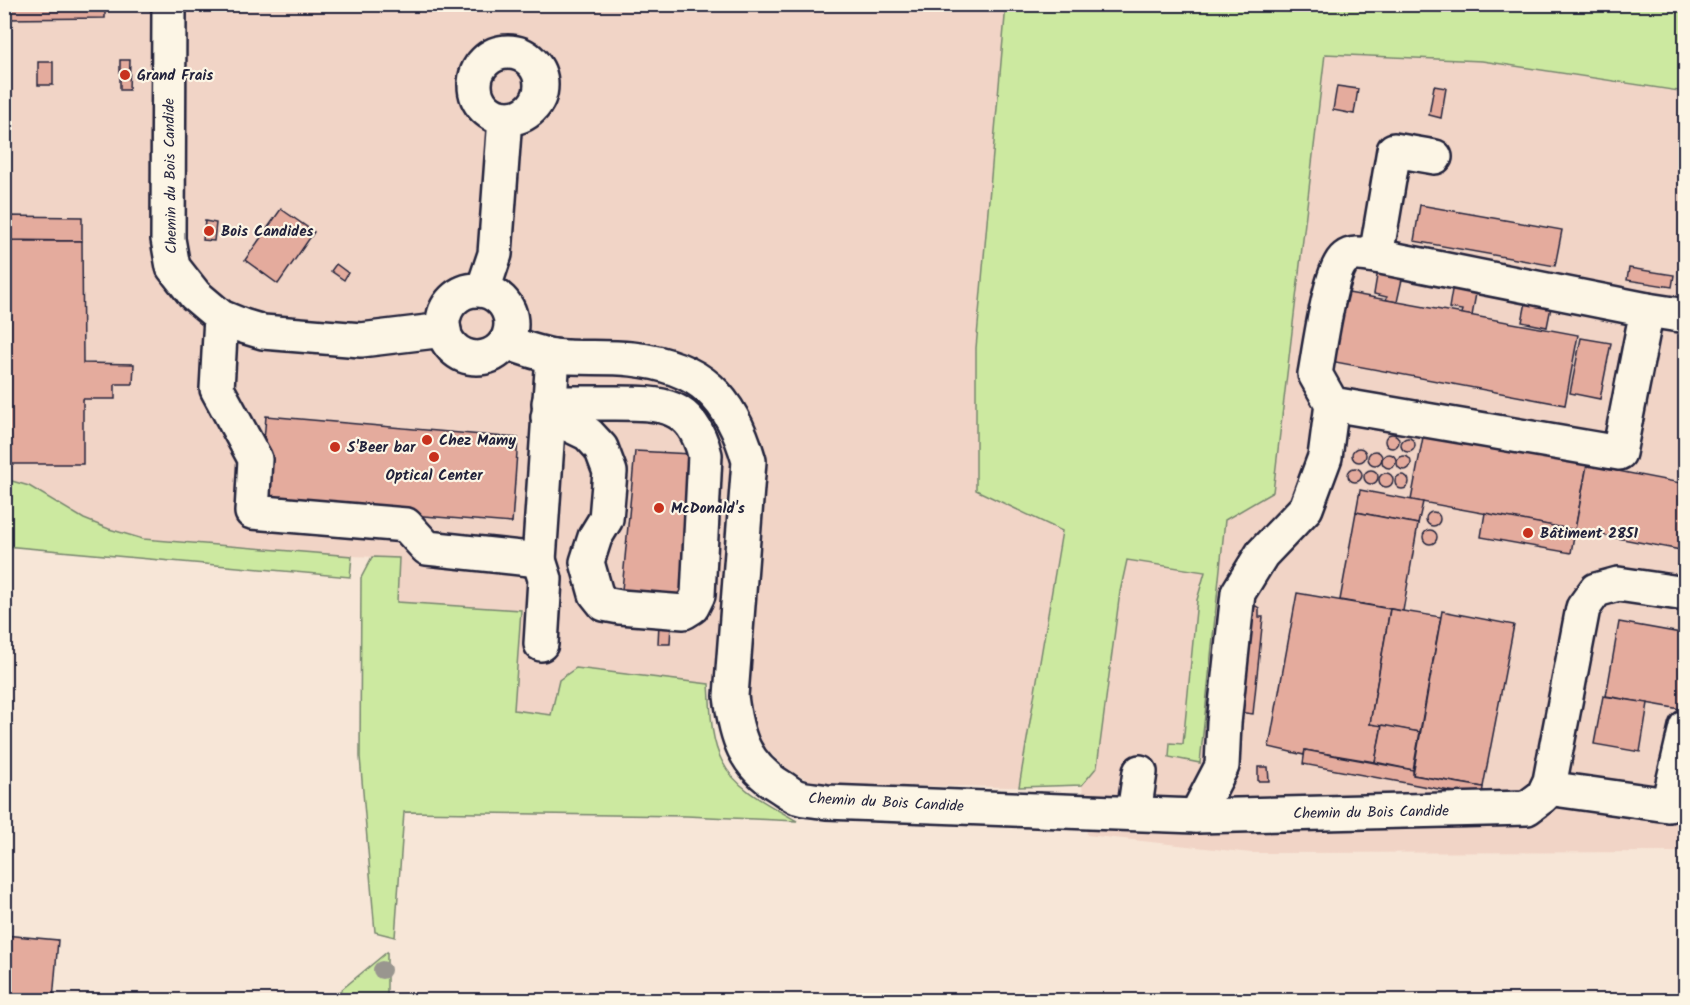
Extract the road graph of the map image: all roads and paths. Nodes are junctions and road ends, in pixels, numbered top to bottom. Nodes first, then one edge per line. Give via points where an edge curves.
1 (169, 4) edge
2 (505, 118) dead end
3 (1435, 157) dead end
4 (1376, 256) junction
5 (483, 290) junction
6 (1647, 310) junction
7 (1686, 316) edge
8 (221, 317) junction
9 (444, 330) junction
10 (506, 342) junction
11 (553, 356) junction
12 (1332, 404) junction
13 (549, 410) junction
14 (539, 560) junction
15 (1686, 594) edge
16 (541, 644) dead end
17 (1686, 727) edge
18 (1140, 772) dead end
19 (1537, 798) junction
20 (1134, 813) junction
21 (1196, 816) junction

1 - 8 street, Chemin du Bois Candide via 170,258 181,279
2 - 5 street via 495,254
3 - 4 street via 1394,150
4 - 6 street
4 - 12 street via 1354,254 1345,258 1335,273 1315,374
5 - 9 street via 473,290 453,300 444,319
5 - 10 street via 502,300 508,309 511,332
6 - 7 street
6 - 12 street via 1619,453
8 - 9 street, Chemin du Bois Candide via 263,332 362,340
8 - 14 street via 217,389 255,459 252,512 406,525 427,548
9 - 10 street via 455,350 465,356 488,356
10 - 11 street, Chemin du Bois Candide
11 - 13 street
11 - 20 street, Chemin du Bois Candide via 659,363 699,380 727,407 736,423 749,461 731,696 742,746 752,764 769,780 796,797 826,802
12 - 21 street via 1325,457 1306,508 1262,554 1238,593 1222,766
13 - 13 street via 650,403 669,407 688,419 700,435 705,455 698,595 692,607 684,612 604,603 594,587 587,562 606,519 610,472 601,448 588,434 559,420
13 - 14 street
14 - 16 street via 545,579
15 - 19 street via 1618,584 1596,591 1583,608 1550,781
17 - 19 street, Chemin du Bois Candide via 1668,805
18 - 20 street
19 - 21 street, Chemin du Bois Candide
20 - 21 street, Chemin du Bois Candide

